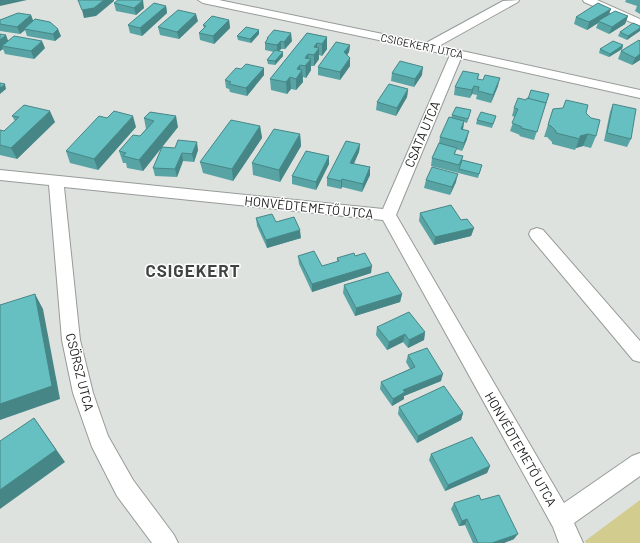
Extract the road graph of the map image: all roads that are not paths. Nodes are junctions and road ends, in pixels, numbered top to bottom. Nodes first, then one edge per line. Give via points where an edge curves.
1 (203, 0) edge
2 (588, 0) edge
3 (508, 1) edge
4 (640, 23) edge
5 (428, 47) junction
6 (457, 53) junction
7 (640, 94) edge
8 (0, 175) edge
9 (56, 180) junction
10 (388, 215) junction
11 (537, 234) dead end
12 (640, 354) edge
13 (640, 463) edge
14 (561, 519) junction
15 (166, 543) edge
16 (572, 543) edge

1 - 5 street, CSIGEKERT UTCA
2 - 4 street
3 - 5 street
5 - 6 street, CSIGEKERT UTCA
6 - 7 street, CSIGEKERT UTCA
6 - 10 street, CSATA UTCA
8 - 9 street, HONVÉDTEMETŐ UTCA
9 - 10 street, HONVÉDTEMETŐ UTCA
9 - 15 street, CSÖRSZ UTCA via 71,340 83,393 99,440 125,488
10 - 14 street, HONVÉDTEMETŐ UTCA
11 - 12 street
13 - 14 street
14 - 16 street, HONVÉDTEMETŐ UTCA

